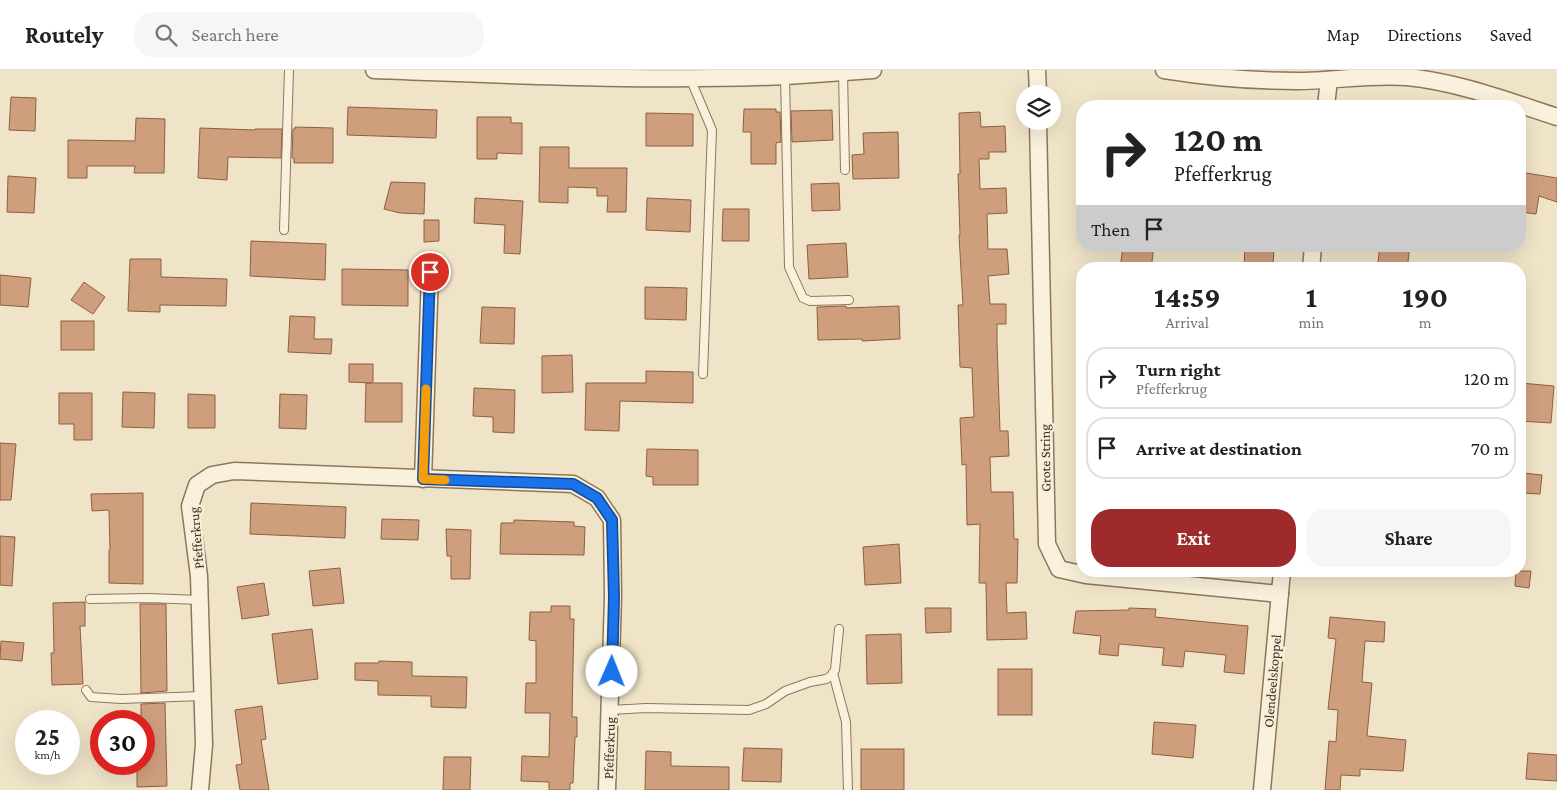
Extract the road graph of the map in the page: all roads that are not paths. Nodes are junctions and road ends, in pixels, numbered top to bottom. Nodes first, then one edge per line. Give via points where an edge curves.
1 (289, 70) edge
2 (374, 70) edge
3 (873, 70) edge
4 (1037, 70) edge
5 (1164, 70) edge
6 (843, 72) junction
7 (785, 76) junction
8 (690, 78) junction
9 (1328, 80) junction
10 (1038, 85) edge
11 (1326, 100) edge
12 (1503, 100) edge
13 (1526, 107) edge
14 (1557, 117) edge
15 (1038, 130) edge
16 (845, 170) dead end
17 (284, 230) dead end
18 (430, 272) dead end
19 (849, 300) dead end
20 (703, 374) dead end
21 (423, 479) junction
22 (1076, 573) edge
23 (1106, 577) edge
24 (1281, 577) edge
25 (1280, 594) junction
26 (90, 599) dead end
27 (200, 600) junction
28 (839, 630) dead end
29 (833, 673) junction
30 (86, 690) dead end
31 (202, 696) junction
32 (611, 710) junction
33 (200, 790) edge
34 (607, 790) edge
35 (848, 790) edge
36 (1262, 790) edge

1 - 17 lane
2 - 8 street
3 - 6 street
4 - 10 street
5 - 9 street via 1210,77
6 - 7 street
6 - 16 lane
7 - 8 street
7 - 19 lane via 789,267 802,298 810,301
8 - 20 lane via 712,130
9 - 11 street
9 - 12 street via 1390,76 1435,81
13 - 14 street
15 - 22 street, Grote String via 1047,544 1059,569
18 - 21 street
21 - 27 street, Pfefferkrug via 234,471 212,475 197,486 190,506 200,576
21 - 32 street, Pfefferkrug via 573,484 597,498 612,520
23 - 25 street, Grote String
24 - 25 street, Olendeelskoppel
25 - 36 street, Olendeelskoppel
26 - 27 lane
27 - 31 street, Pfefferkrug
28 - 29 lane
29 - 32 lane via 826,679 810,682 749,710
29 - 35 lane via 846,722
30 - 31 lane via 90,697 96,698
31 - 33 street, Pfefferkrug via 204,745
32 - 34 street, Pfefferkrug

